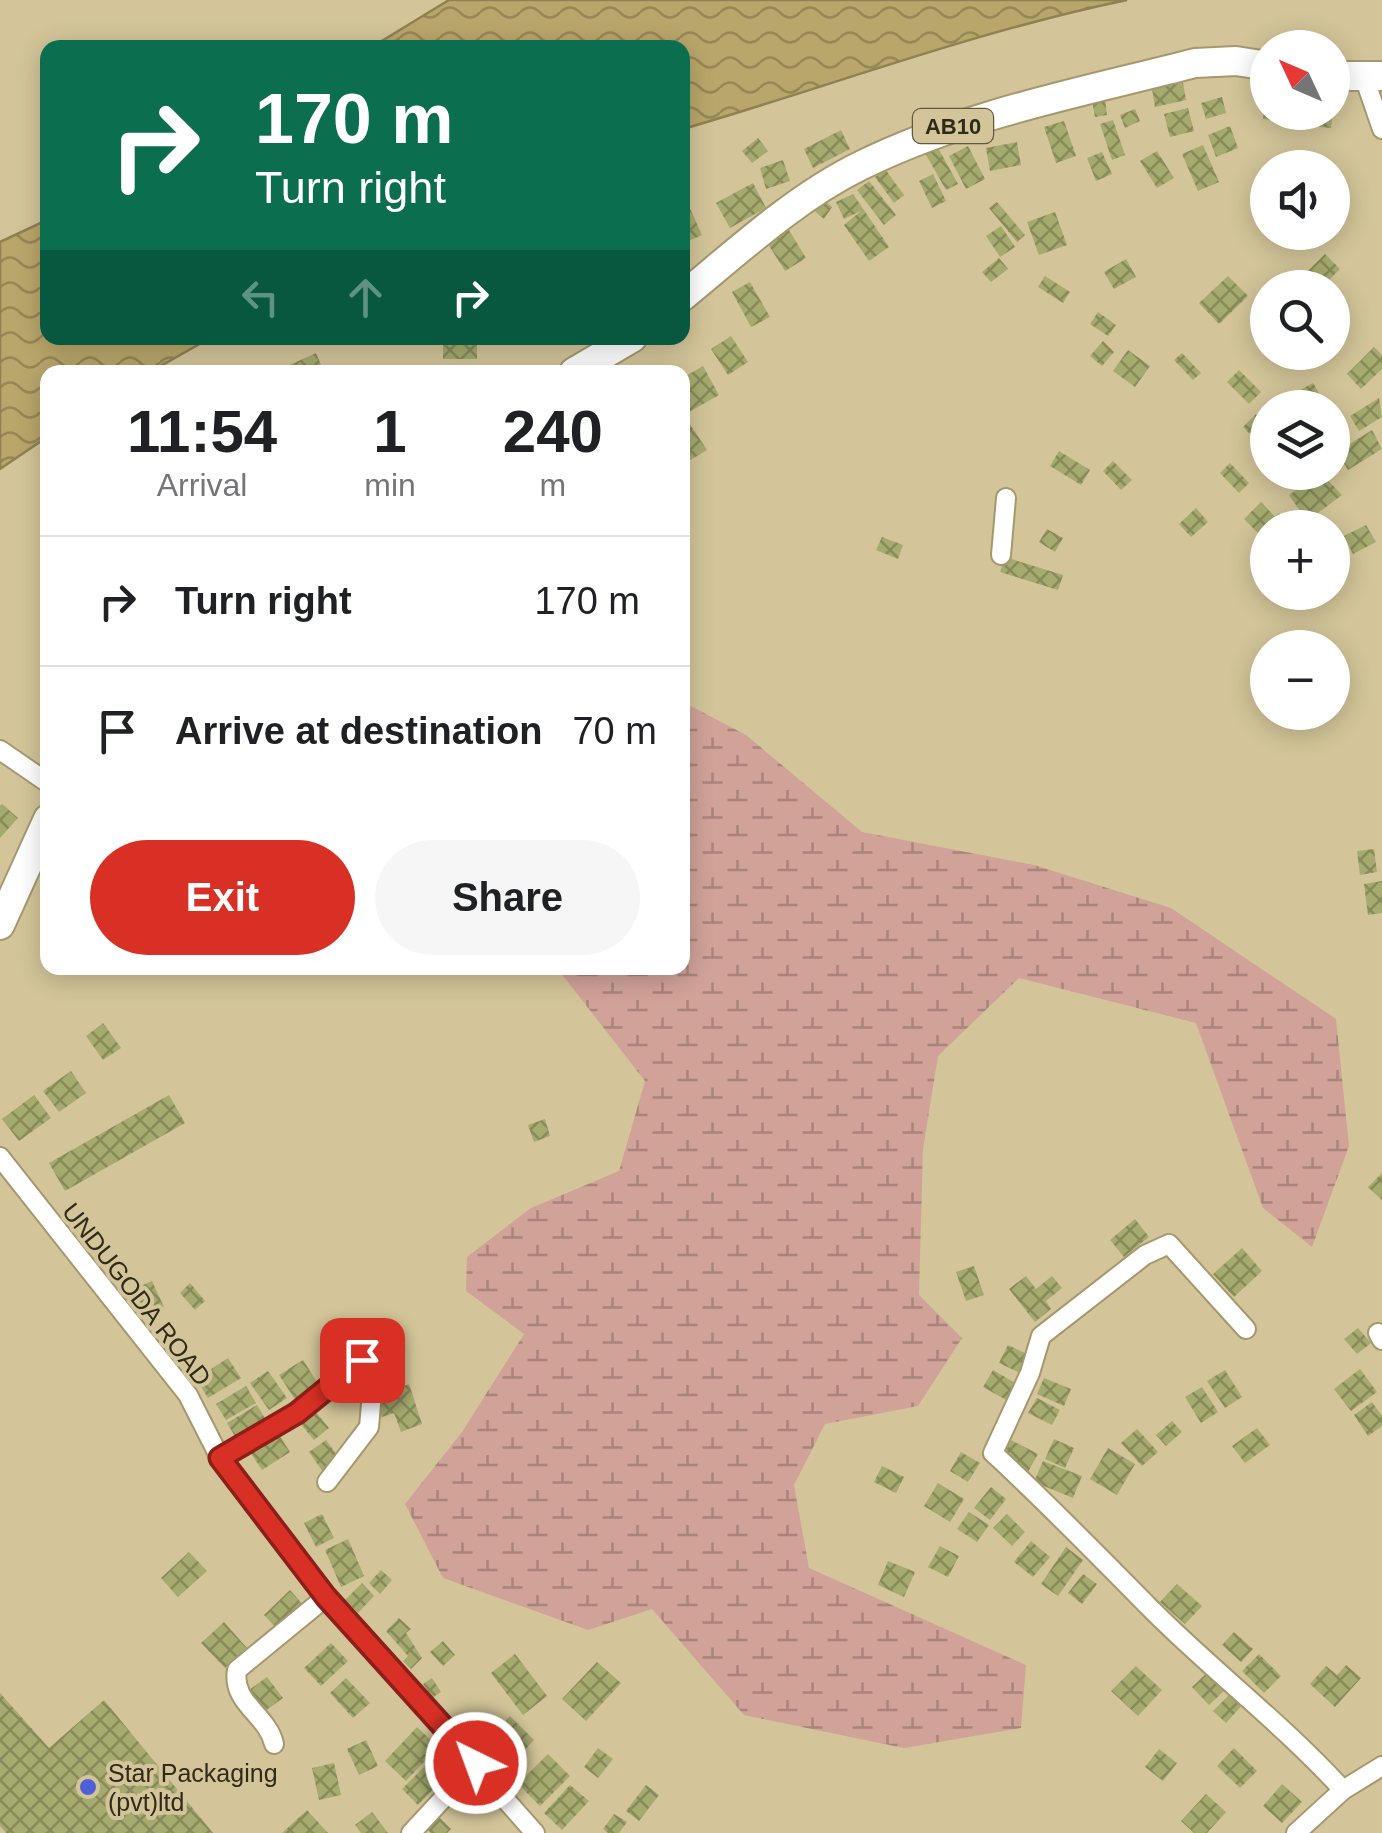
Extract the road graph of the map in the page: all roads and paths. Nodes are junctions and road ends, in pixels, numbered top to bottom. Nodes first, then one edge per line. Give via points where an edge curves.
1 (1250, 63) edge
2 (1373, 77) edge
3 (1382, 129) edge
4 (690, 290) edge
5 (620, 345) edge
6 (586, 365) edge
7 (1006, 498) dead end
8 (1001, 555) dead end
9 (0, 750) edge
10 (40, 778) edge
11 (40, 837) edge
12 (0, 925) edge
13 (0, 1157) edge
14 (1246, 1329) dead end
15 (220, 1458) junction
16 (327, 1482) dead end
17 (326, 1597) junction
18 (274, 1744) dead end
19 (476, 1763) junction
20 (1382, 1766) edge
21 (1343, 1790) junction
22 (411, 1833) edge
23 (535, 1833) edge
24 (1296, 1833) edge

1 - 4 main road, AB10 via 1195,63 948,128 857,168 770,225
2 - 3 street
5 - 6 main road
7 - 8 street
9 - 10 street
11 - 12 main road
13 - 15 street, UNDUGODA ROAD via 188,1395
14 - 21 street via 1169,1244 1146,1255 1041,1336 992,1453
15 - 16 street via 297,1413 362,1360 374,1370 370,1426
15 - 17 street, UNDUGODA ROAD
17 - 18 street via 237,1670 235,1683 270,1727
17 - 19 street, UNDUGODA ROAD
19 - 22 street
19 - 23 street, UNDUGODA ROAD
20 - 21 street
21 - 24 street

